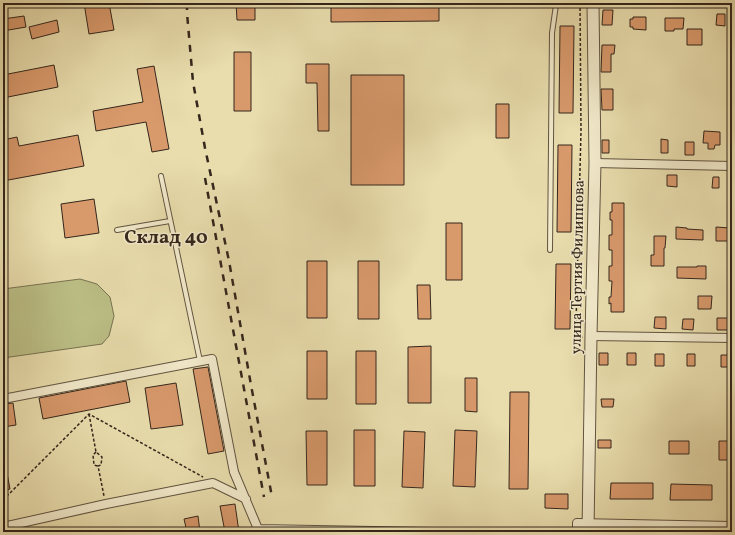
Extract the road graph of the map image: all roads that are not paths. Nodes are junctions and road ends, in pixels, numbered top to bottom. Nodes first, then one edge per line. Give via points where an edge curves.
1 (564, 3) edge
2 (593, 3) edge
3 (595, 163) junction
4 (732, 166) edge
5 (161, 176) dead end
6 (170, 221) junction
7 (117, 230) dead end
8 (550, 250) dead end
9 (732, 338) edge
10 (587, 339) junction
11 (200, 361) junction
12 (3, 399) edge
13 (246, 499) junction
14 (586, 526) edge
15 (732, 526) edge
16 (3, 527) edge
17 (258, 530) edge
18 (431, 532) edge
19 (577, 532) edge

1 - 8 lane via 556,6 552,33
2 - 3 street, улица Тертия Филиппова
3 - 4 street
3 - 10 street, улица Тертия Филиппова
5 - 6 lane
6 - 7 lane
6 - 11 lane
9 - 10 street
10 - 14 street, улица Тертия Филиппова
11 - 12 street
11 - 13 street via 212,359 234,472
13 - 16 street via 214,483
13 - 17 street
14 - 15 street
14 - 19 street via 577,523
17 - 18 street

